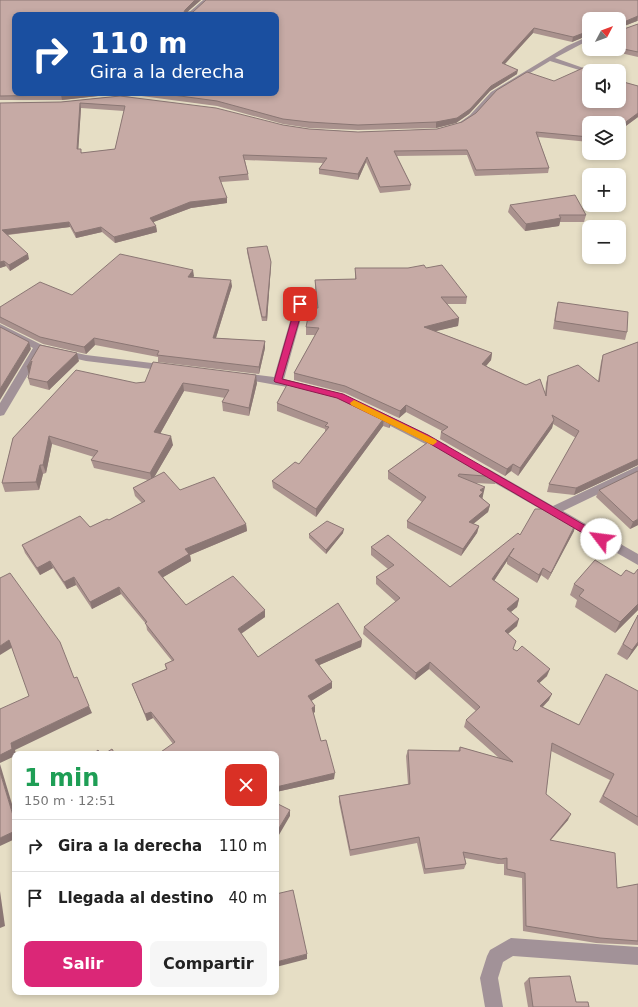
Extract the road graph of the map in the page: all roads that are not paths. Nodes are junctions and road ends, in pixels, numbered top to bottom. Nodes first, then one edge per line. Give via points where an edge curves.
1 (206, 0) edge
2 (192, 12) edge
3 (582, 42) edge
4 (551, 58) junction
5 (582, 69) edge
6 (144, 96) edge
7 (100, 99) edge
8 (453, 127) edge
9 (300, 304) dead end
10 (0, 327) edge
11 (39, 348) junction
12 (178, 369) edge
13 (232, 375) edge
14 (278, 381) junction
15 (317, 390) edge
16 (368, 410) edge
17 (0, 412) edge
18 (452, 453) edge
19 (472, 464) edge
20 (638, 470) edge
21 (552, 511) junction
22 (638, 560) edge
23 (638, 956) edge
24 (494, 1007) edge

1 - 2 street
3 - 4 street
4 - 5 street
4 - 8 street via 493,93 472,116
6 - 7 street
9 - 14 street
10 - 11 street
11 - 12 street via 86,358
11 - 17 street
13 - 14 street
14 - 15 street
16 - 18 street
19 - 21 street
20 - 21 street
21 - 22 street
23 - 24 street via 511,947 496,956 489,978

